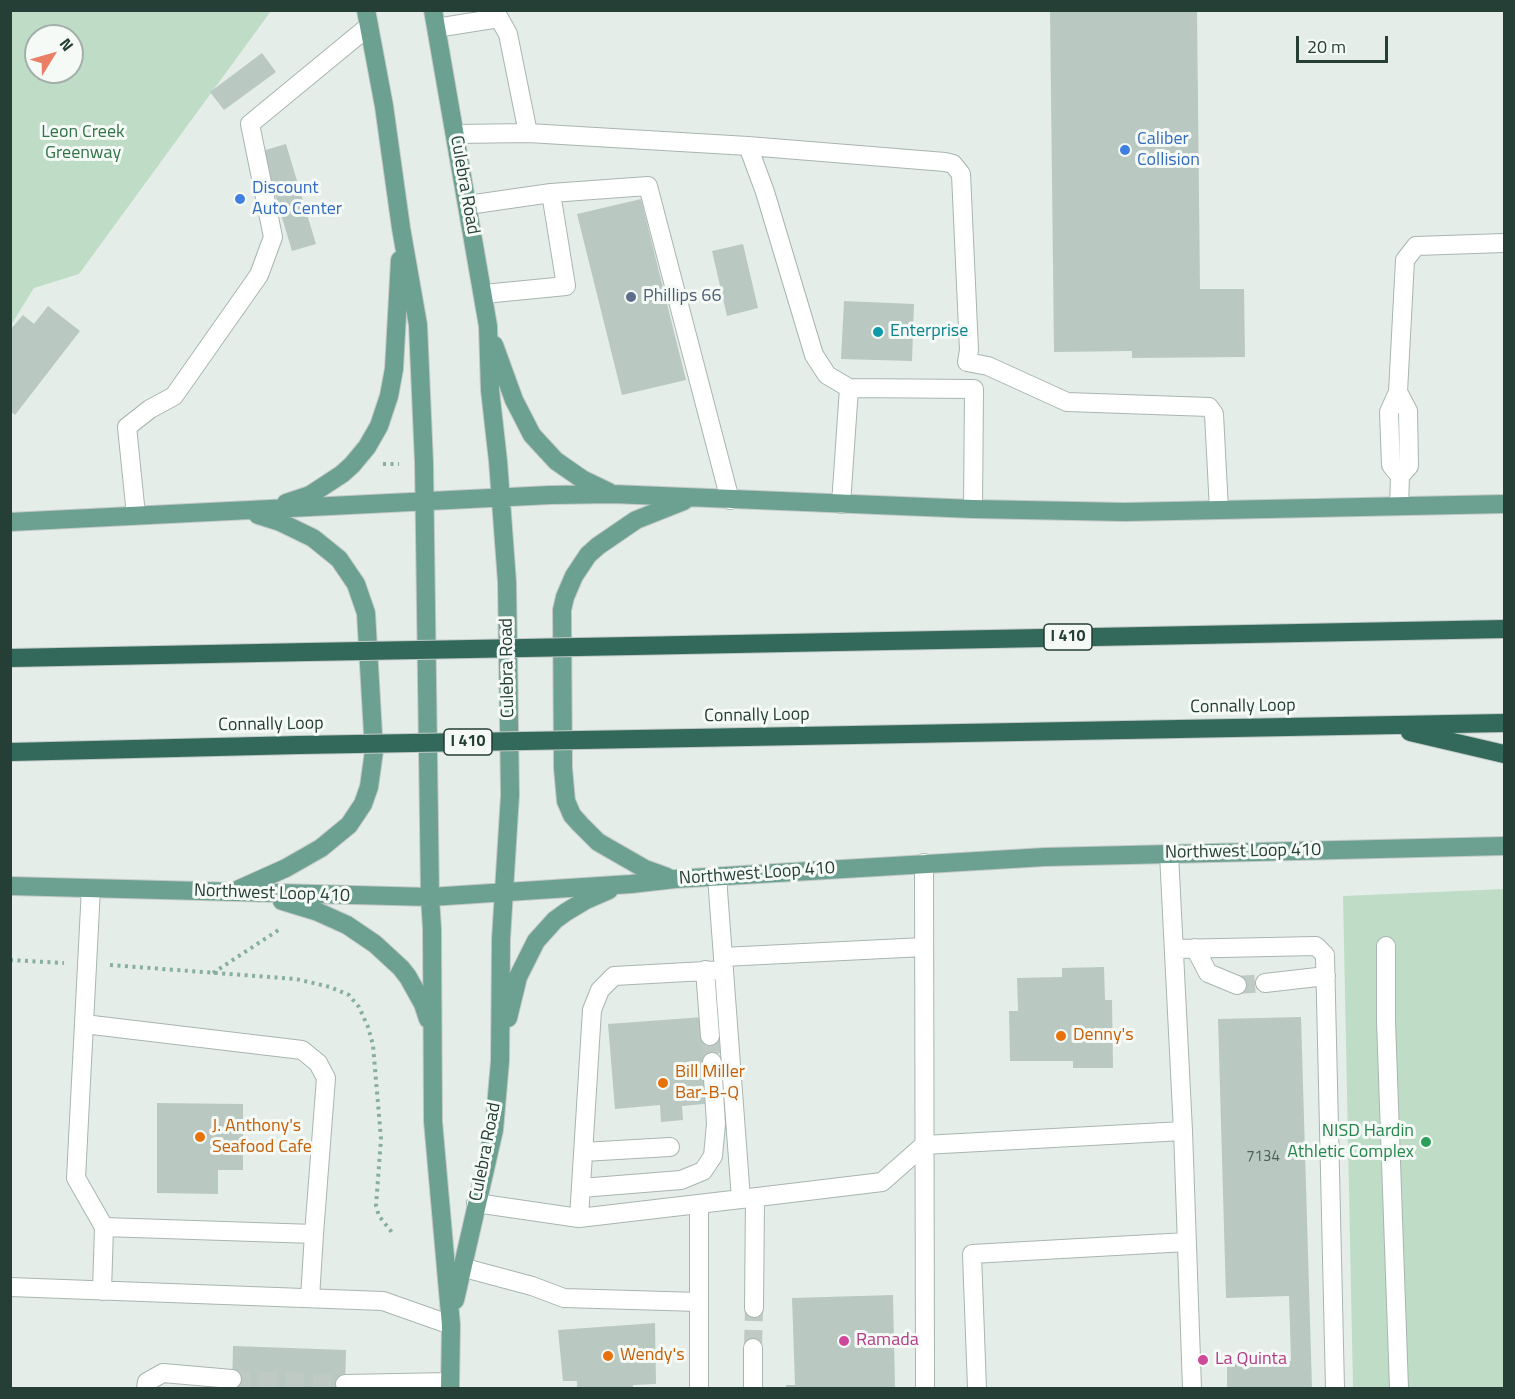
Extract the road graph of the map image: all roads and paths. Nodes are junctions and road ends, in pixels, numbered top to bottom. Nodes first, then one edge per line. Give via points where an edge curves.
1 (367, 18) edge
2 (434, 19) edge
3 (528, 133) junction
4 (455, 134) junction
5 (748, 146) junction
6 (551, 193) junction
7 (468, 205) junction
8 (401, 228) junction
9 (1504, 243) edge
10 (484, 294) junction
11 (488, 326) junction
12 (967, 362) junction
13 (849, 388) junction
14 (974, 389) junction
15 (384, 464) dead end
16 (384, 472) dead end
17 (613, 494) junction
18 (501, 498) junction
19 (692, 498) junction
20 (730, 500) junction
21 (424, 501) junction
22 (841, 504) junction
23 (1504, 504) edge
24 (1398, 506) junction
25 (973, 509) junction
26 (1228, 510) junction
27 (244, 511) junction
28 (136, 515) junction
29 (10, 522) edge
30 (1504, 629) edge
31 (10, 658) edge
32 (1504, 723) edge
33 (1382, 725) junction
34 (10, 752) edge
35 (1504, 754) edge
36 (1504, 846) edge
37 (1169, 854) junction
38 (924, 863) junction
39 (717, 878) junction
40 (675, 879) junction
41 (631, 885) junction
42 (10, 886) edge
43 (91, 888) junction
44 (233, 892) junction
45 (504, 892) junction
46 (430, 897) junction
47 (280, 929) dead end
48 (1386, 946) dead end
49 (924, 947) junction
50 (1195, 948) junction
51 (1174, 949) junction
52 (724, 963) junction
53 (705, 970) junction
54 (213, 973) dead end
55 (1326, 976) junction
56 (1265, 983) tunnel mouth
57 (1237, 985) tunnel mouth
58 (84, 1024) junction
59 (432, 1033) junction
60 (710, 1036) tunnel mouth
61 (500, 1061) junction
62 (712, 1062) tunnel mouth
63 (1183, 1131) junction
64 (924, 1145) junction
65 (670, 1148) dead end
66 (583, 1152) junction
67 (581, 1188) junction
68 (748, 1198) junction
69 (476, 1203) junction
70 (699, 1204) junction
71 (579, 1218) junction
72 (104, 1227) junction
73 (314, 1234) junction
74 (1187, 1242) junction
75 (461, 1267) junction
76 (10, 1287) edge
77 (102, 1291) junction
78 (310, 1298) junction
79 (699, 1302) junction
80 (754, 1308) tunnel mouth
81 (451, 1325) junction
82 (753, 1348) tunnel mouth
83 (232, 1379) tunnel mouth
84 (345, 1384) dead end
85 (450, 1385) edge
86 (146, 1389) edge
87 (699, 1389) edge
88 (753, 1389) edge
89 (925, 1389) edge
90 (977, 1389) edge
91 (1192, 1389) edge
92 (1335, 1389) edge
93 (1399, 1389) edge

1 - 8 main road, Culebra Road
1 - 28 lane via 250,124 273,237 260,275 174,396 127,427
2 - 3 lane via 499,18 508,34
2 - 4 main road, Culebra Road
3 - 4 lane
3 - 5 lane
4 - 7 main road, Culebra Road
5 - 12 lane via 953,164 961,174
5 - 13 lane via 814,355 827,375
6 - 7 lane
6 - 10 lane via 566,286
6 - 20 lane via 648,186
7 - 10 main road, Culebra Road
8 - 21 main road, Culebra Road via 418,325
8 - 27 main road via 394,369 379,426 352,465 331,483 297,500
9 - 24 lane via 1416,246 1405,260 1398,392 1408,411 1409,466 1400,476
10 - 11 main road, Culebra Road
11 - 17 main road via 514,399 532,435 563,467
11 - 18 main road, Culebra Road
12 - 14 lane
12 - 26 lane via 988,366 1066,402 1209,407 1214,414
13 - 14 lane
13 - 22 lane
14 - 25 lane
15 - 16 path
17 - 18 main road
17 - 19 main road
18 - 21 main road
18 - 45 main road, Culebra Road via 507,582 510,795
19 - 20 main road
19 - 40 main road via 636,520 598,546 574,576 562,610 566,801 572,814 598,842 657,875
20 - 22 main road
21 - 27 main road
21 - 46 main road, Culebra Road
22 - 25 main road
23 - 24 main road
24 - 26 main road
25 - 26 main road
27 - 28 main road
27 - 44 main road via 313,538 339,559 356,584 366,613 374,751 369,787 349,825 321,848
28 - 29 main road
30 - 31 highway, I 410, bridge
32 - 33 highway, Connally Loop / I 410
33 - 34 highway, Connally Loop / I 410, bridge
33 - 35 highway
36 - 37 main road, Northwest Loop 410
37 - 38 main road, Northwest Loop 410
37 - 51 lane
38 - 39 main road, Northwest Loop 410
38 - 49 lane
39 - 40 main road, Northwest Loop 410
39 - 52 lane
40 - 41 main road, Northwest Loop 410
41 - 45 main road, Northwest Loop 410
41 - 61 main road via 586,900 555,920 536,941 518,977
42 - 43 main road, Northwest Loop 410
43 - 44 main road, Northwest Loop 410
43 - 58 lane
44 - 46 main road, Northwest Loop 410
44 - 59 main road via 295,904 363,934 408,977 423,1004
45 - 46 main road, Northwest Loop 410
45 - 61 main road, Culebra Road
46 - 59 main road, Culebra Road
47 - 54 path
48 - 93 lane
49 - 52 lane
49 - 64 lane
50 - 51 lane
50 - 55 lane via 1316,946 1325,955
50 - 57 lane via 1208,973
51 - 63 lane
52 - 53 lane
52 - 68 lane
53 - 60 lane
53 - 66 lane via 614,976 600,990 592,1010
55 - 56 lane
55 - 92 lane
58 - 72 lane via 76,1178
58 - 73 lane via 302,1050 318,1063 326,1078
59 - 81 main road, Culebra Road via 433,1121
61 - 69 main road, Culebra Road via 494,1130
62 - 67 lane via 715,1134 713,1156 703,1171 681,1180
63 - 64 lane
63 - 74 lane
64 - 68 lane via 882,1182
64 - 89 lane
65 - 66 lane
66 - 67 lane
67 - 71 lane
68 - 70 lane
68 - 80 lane
69 - 71 lane
69 - 75 main road, Culebra Road
70 - 71 lane
70 - 79 lane
72 - 73 lane
72 - 77 lane
73 - 78 lane
74 - 90 lane via 972,1254
74 - 91 lane
75 - 79 lane via 564,1298
75 - 81 main road, Culebra Road
76 - 77 lane
77 - 78 lane
78 - 81 lane via 383,1301
79 - 87 lane
81 - 85 main road, Culebra Road
82 - 88 lane
83 - 86 lane via 163,1373 147,1382
84 - 85 lane

